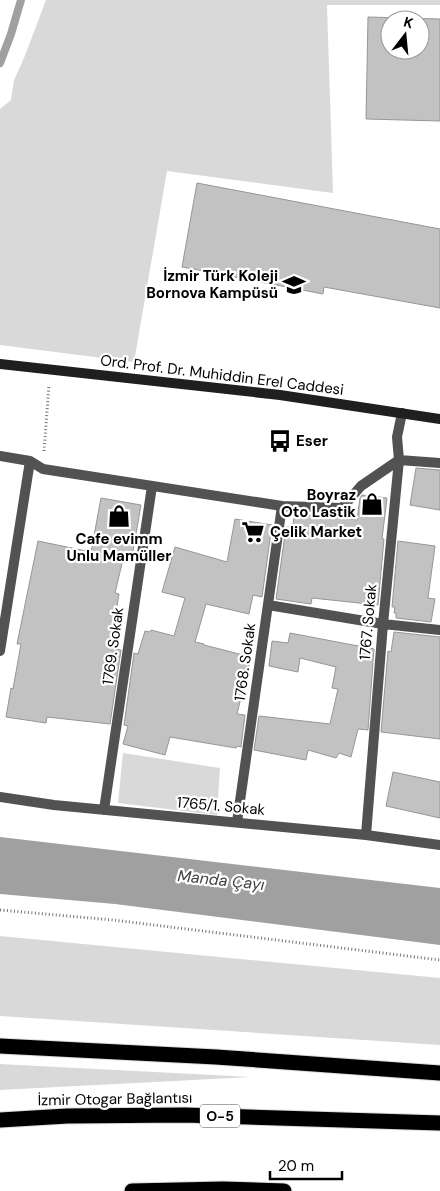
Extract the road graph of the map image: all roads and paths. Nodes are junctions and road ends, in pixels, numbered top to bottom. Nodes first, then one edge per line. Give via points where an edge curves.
1 (0, 364) edge
2 (50, 370) junction
3 (402, 413) junction
4 (440, 419) edge
5 (0, 456) edge
6 (399, 460) junction
7 (30, 462) junction
8 (440, 464) edge
9 (43, 469) junction
10 (152, 486) junction
11 (282, 506) junction
12 (268, 606) junction
13 (383, 624) junction
14 (440, 630) edge
15 (0, 651) edge
16 (0, 797) edge
17 (104, 810) junction
18 (237, 822) junction
19 (366, 835) junction
20 (440, 845) edge
21 (0, 910) edge
22 (440, 960) edge
23 (0, 1046) edge
24 (440, 1073) edge
25 (0, 1120) edge
26 (440, 1122) edge
27 (132, 1191) edge
28 (284, 1191) edge

1 - 2 main road, Ord. Prof. Dr. Muhiddin Erel Caddesi
2 - 3 main road, Ord. Prof. Dr. Muhiddin Erel Caddesi via 280,395
2 - 9 path
3 - 4 main road, Ord. Prof. Dr. Muhiddin Erel Caddesi
3 - 6 street, 1767. Sokak via 397,437
5 - 7 street
6 - 8 street
6 - 11 street via 360,486 342,508
6 - 13 street, 1767. Sokak
7 - 9 street
7 - 15 street
9 - 10 street
10 - 11 street
10 - 17 street, 1769. Sokak
11 - 12 street, 1768. Sokak
12 - 13 street
12 - 18 street, 1768. Sokak
13 - 14 street
13 - 19 street, 1767. Sokak
16 - 17 street, 1765/1. Sokak
17 - 18 street, 1765/1. Sokak
18 - 19 street, 1765/1. Sokak
19 - 20 street, 1765/1. Sokak
21 - 22 path via 113,920
23 - 24 highway
25 - 26 highway, İzmir Otogar Bağlantısı / O-5 via 185,1115
27 - 28 highway

